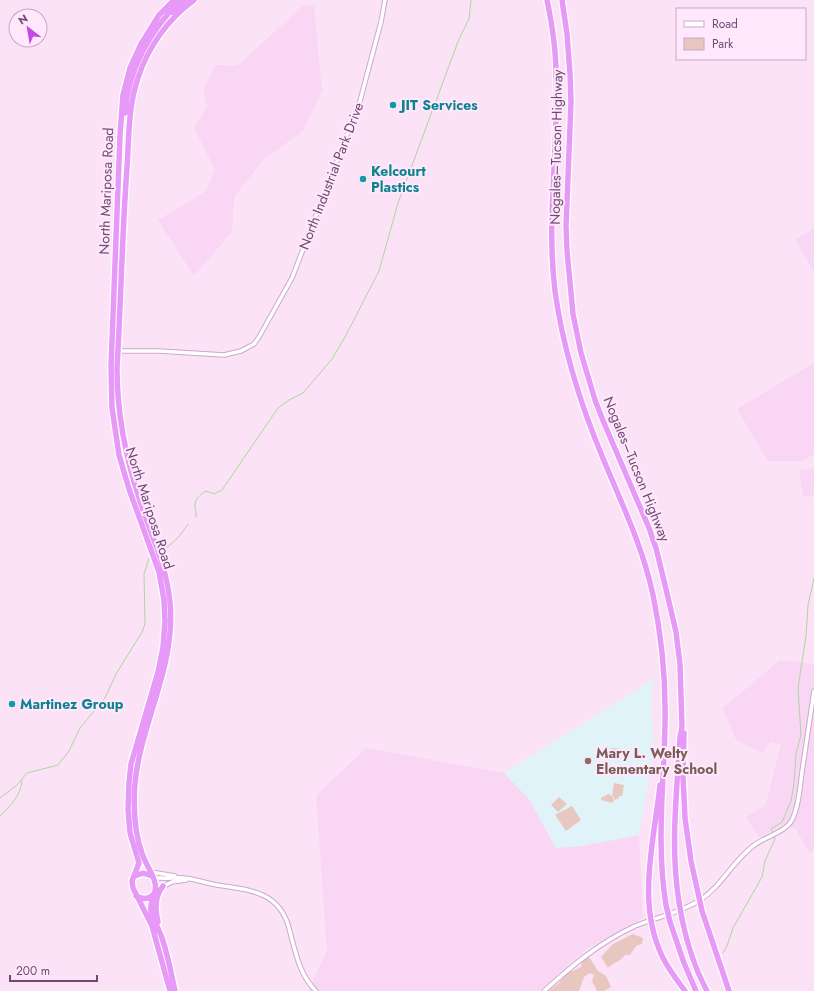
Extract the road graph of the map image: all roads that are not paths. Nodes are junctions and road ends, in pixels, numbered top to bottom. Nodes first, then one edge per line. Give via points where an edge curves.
1 (174, 0) edge
2 (181, 0) edge
3 (186, 0) edge
4 (194, 0) edge
5 (385, 0) edge
6 (546, 0) edge
7 (562, 0) edge
8 (146, 57) junction
9 (118, 179) junction
10 (114, 298) junction
11 (118, 351) junction
12 (115, 402) junction
13 (152, 541) junction
14 (814, 691) edge
15 (148, 705) junction
16 (152, 712) junction
17 (682, 727) junction
18 (665, 739) junction
19 (133, 756) junction
20 (138, 763) junction
21 (128, 798) junction
22 (134, 805) junction
23 (152, 875) junction
24 (135, 876) junction
25 (184, 878) junction
26 (193, 881) junction
27 (163, 886) junction
28 (155, 893) junction
29 (136, 896) junction
30 (700, 900) junction
31 (650, 920) junction
32 (162, 939) junction
33 (170, 991) edge
34 (175, 991) edge
35 (316, 991) edge
36 (544, 991) edge
37 (685, 991) edge
38 (696, 991) edge
39 (707, 991) edge
40 (729, 991) edge

1 - 9 highway, North Mariposa Road via 159,15 146,34 135,56 124,90 120,117
2 - 9 highway via 163,18 137,62 125,108
3 - 8 highway via 163,26
4 - 8 highway via 165,28
5 - 11 street, North Industrial Park Drive via 360,101 292,278 254,344 241,352 224,355
6 - 18 highway, Nogales–Tucson Highway via 553,38 557,104 552,239 555,290 565,347 581,404 635,534 653,593 665,674
7 - 17 highway, Nogales–Tucson Highway via 571,102 566,226 573,314 581,352 604,423 656,548 678,648
8 - 11 highway, North Mariposa Road via 137,80 130,118
9 - 10 highway, North Mariposa Road
10 - 11 highway via 115,344
10 - 12 highway, North Mariposa Road via 111,366
11 - 12 highway via 115,358
12 - 13 highway, North Mariposa Road via 126,455
12 - 13 highway, North Mariposa Road via 116,439 123,471 129,491
13 - 15 highway, North Mariposa Road via 164,600 164,634 160,661
13 - 16 highway, North Mariposa Road via 163,566 170,602 170,633
14 - 30 street via 800,788 792,820 786,828 765,838 743,854 717,887
15 - 16 highway
15 - 19 highway, North Mariposa Road
16 - 20 highway, North Mariposa Road
17 - 30 highway via 685,818
17 - 39 highway, Nogales–Tucson Highway, bridge via 675,843 676,887 694,960
18 - 31 highway via 649,876
18 - 38 highway, Nogales–Tucson Highway, bridge via 661,839 663,884 670,922
19 - 20 highway via 138,759
19 - 21 highway, North Mariposa Road
20 - 22 highway, North Mariposa Road
21 - 22 highway
21 - 24 highway, North Mariposa Road via 130,833 139,863
22 - 23 highway, North Mariposa Road via 137,837
23 - 24 highway via 143,873
23 - 25 street via 164,879
23 - 25 street via 155,873
23 - 28 highway, North Mariposa Road
24 - 29 highway, North Mariposa Road via 132,884
25 - 26 street
26 - 27 street via 178,881
26 - 35 street via 262,894 277,904 288,921 303,974
27 - 28 street
27 - 32 highway via 156,909
28 - 29 highway via 146,899
28 - 32 highway, North Mariposa Road via 151,911
29 - 33 highway, North Mariposa Road via 152,926
30 - 31 street via 682,910
30 - 40 highway
31 - 36 street via 619,934 589,952
31 - 37 highway via 662,956
32 - 34 highway, North Mariposa Road

